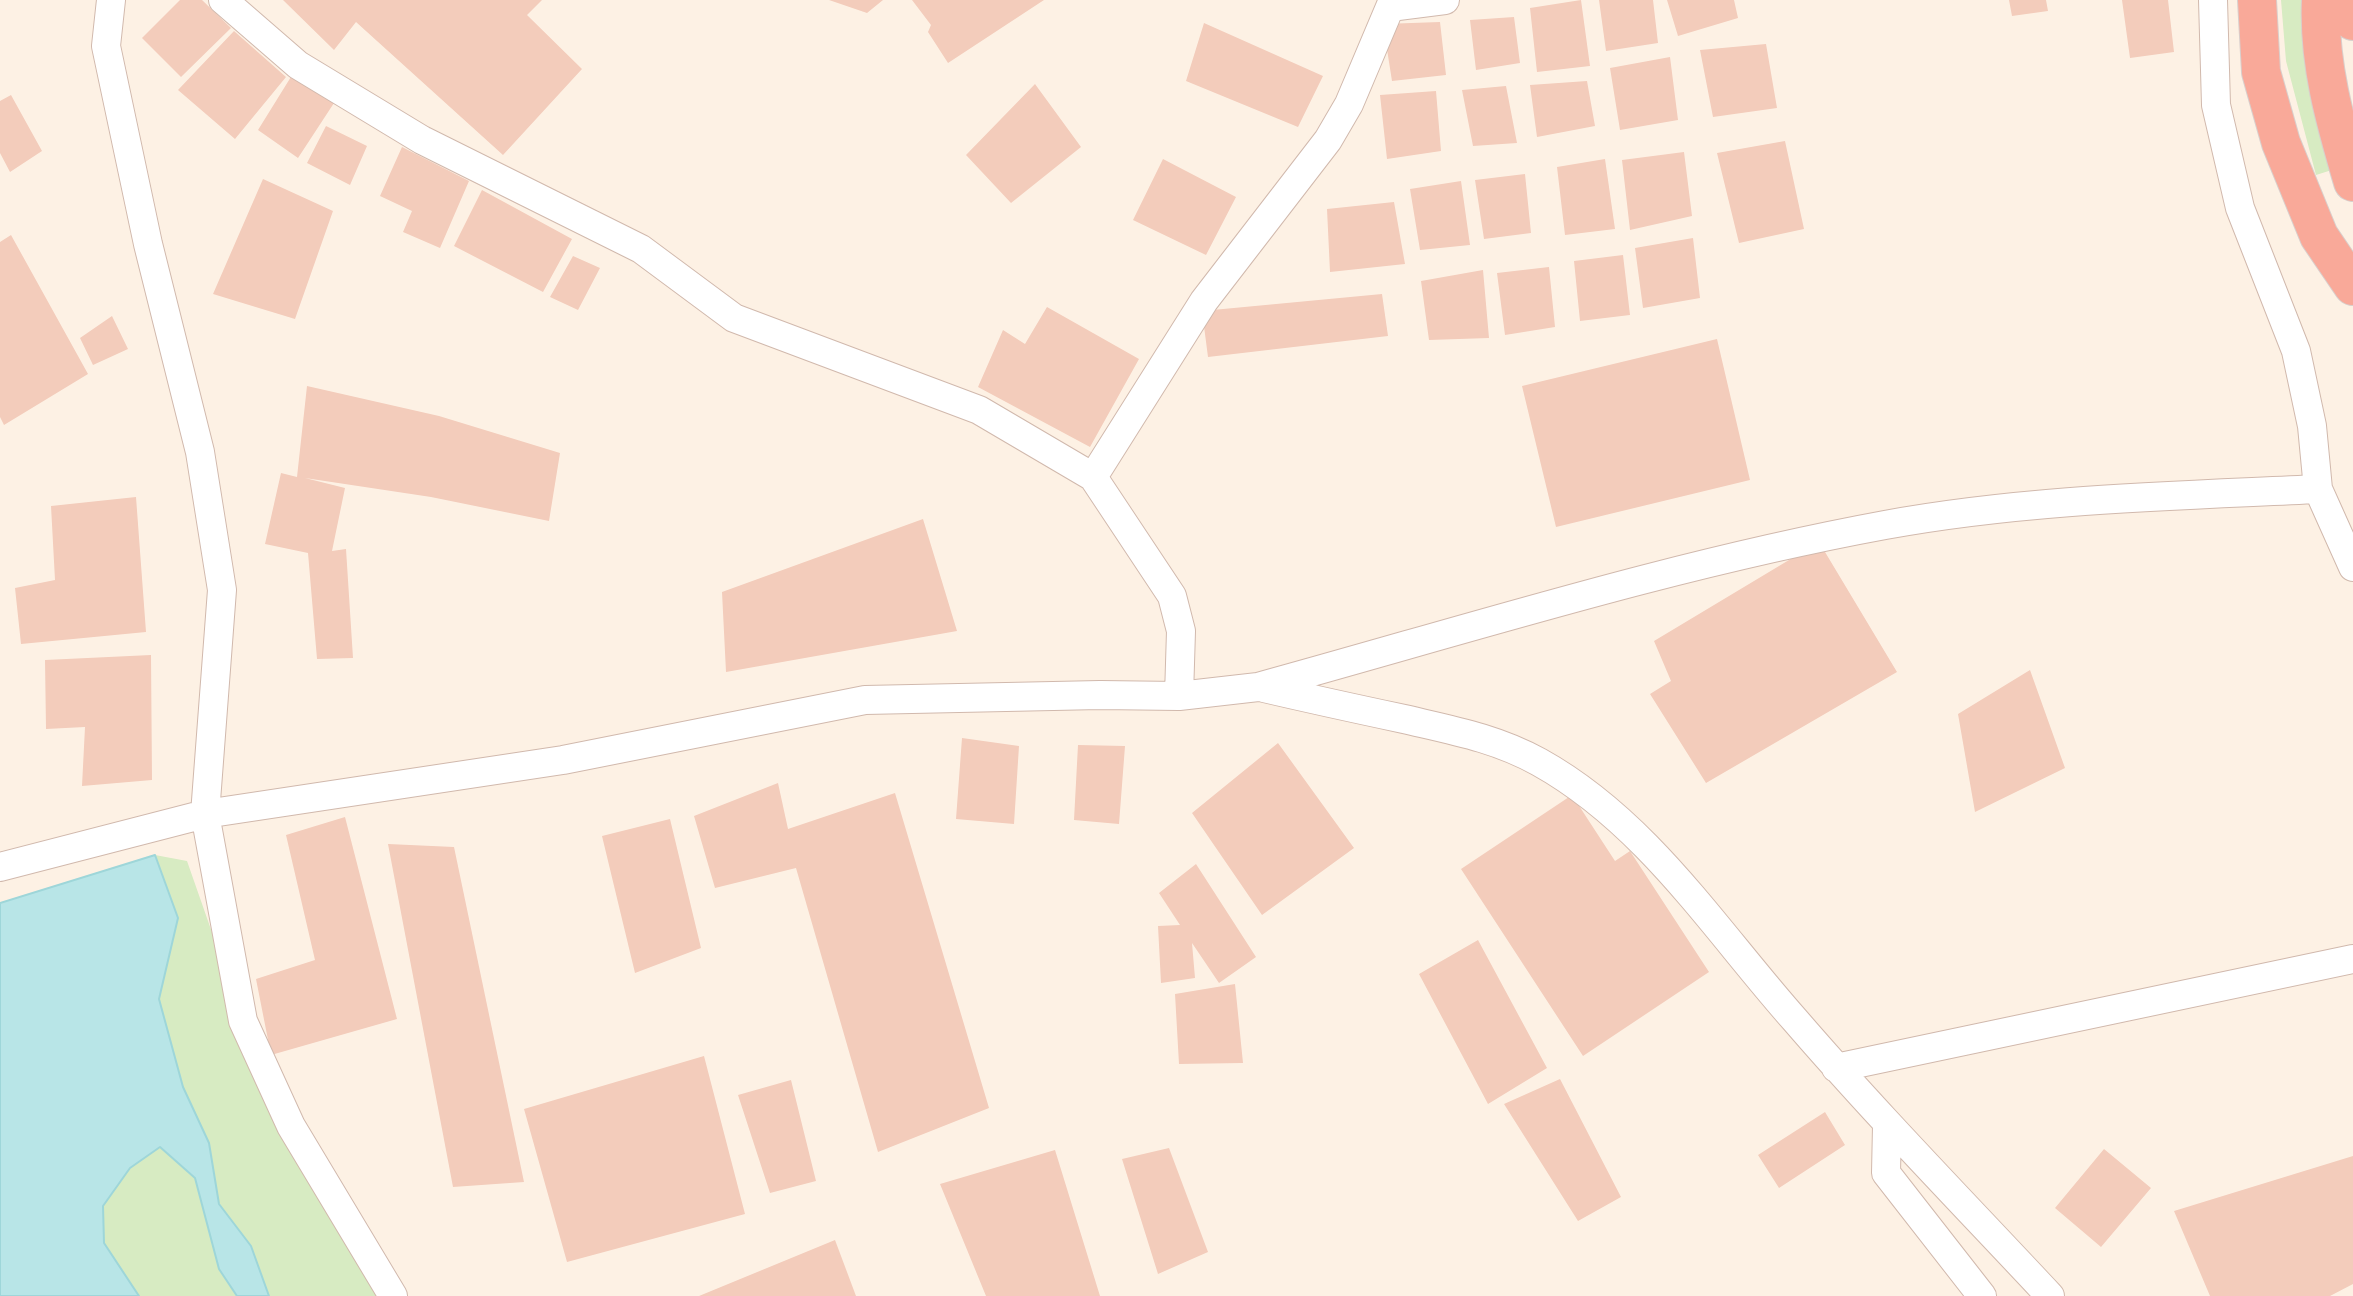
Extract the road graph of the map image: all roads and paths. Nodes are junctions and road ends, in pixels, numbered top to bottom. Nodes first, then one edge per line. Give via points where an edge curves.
1 (111, 0) edge
2 (223, 0) edge
3 (1445, 0) edge
4 (2213, 0) edge
5 (2257, 0) edge
6 (2321, 0) edge
7 (2353, 0) edge
8 (1392, 4) edge
9 (2353, 21) edge
10 (2353, 181) edge
11 (2353, 286) edge
12 (1093, 477) junction
13 (2318, 489) junction
14 (2353, 567) edge
15 (1258, 687) junction
16 (1179, 696) junction
17 (205, 814) junction
18 (0, 867) edge
19 (2353, 959) edge
20 (1836, 1068) junction
21 (1887, 1126) junction
22 (393, 1296) edge
23 (1982, 1296) edge
24 (2050, 1296) edge

1 - 17 street via 106,46 148,244 200,452 222,590
2 - 12 street via 298,65 422,141 641,249 734,318 979,410
3 - 8 street
4 - 13 street via 2216,105 2240,208 2296,351 2312,426
5 - 11 highway via 2261,72 2281,143 2319,236
6 - 10 highway via 2319,38 2336,126
7 - 9 highway
8 - 12 street via 1349,104 1328,140 1204,301
12 - 16 street via 1171,596 1181,631
13 - 14 street
13 - 15 street via 2015,507 1886,525 1730,559
15 - 16 street
15 - 20 street via 1493,739 1540,762 1622,821 1655,855
16 - 17 street via 865,700 563,760
17 - 18 street
17 - 22 street via 243,1021 291,1126
19 - 20 street
20 - 21 street
21 - 23 street via 1886,1173
21 - 24 street

